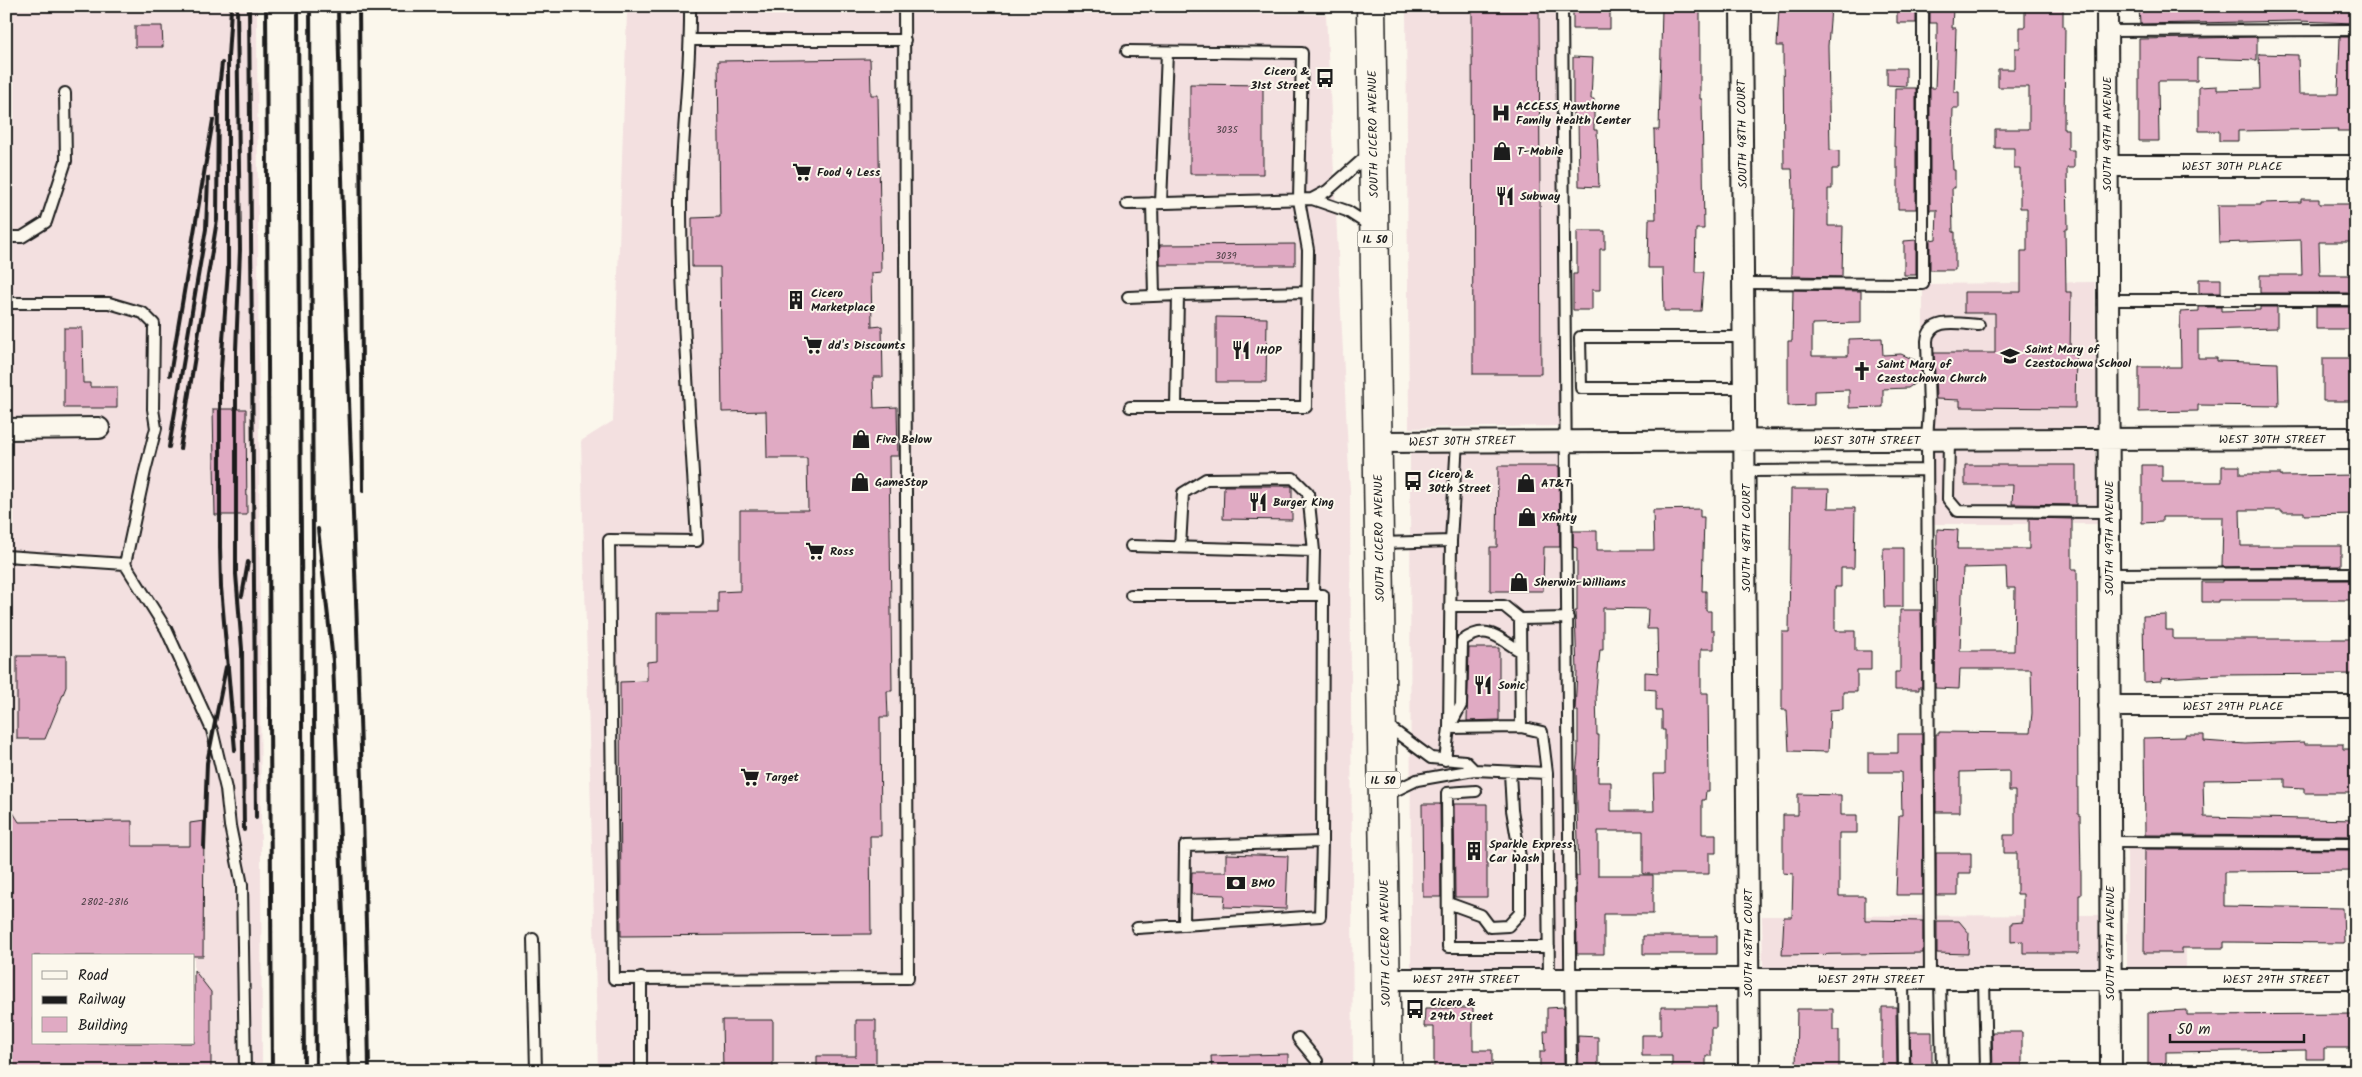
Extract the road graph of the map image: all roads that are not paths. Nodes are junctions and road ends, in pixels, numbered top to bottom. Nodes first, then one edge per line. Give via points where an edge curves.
1 (690, 6) edge
2 (904, 6) edge
3 (1371, 6) edge
4 (1562, 6) edge
5 (1741, 6) edge
6 (1923, 6) edge
7 (2107, 6) edge
8 (2356, 30) edge
9 (2107, 31) junction
10 (691, 40) junction
11 (905, 40) junction
12 (1126, 51) dead end
13 (1167, 52) junction
14 (65, 93) dead end
15 (1373, 150) junction
16 (2107, 166) junction
17 (2356, 166) edge
18 (1312, 199) junction
19 (1299, 200) junction
20 (1156, 203) junction
21 (1127, 204) dead end
22 (1374, 229) junction
23 (6, 237) edge
24 (1744, 283) junction
25 (1307, 292) junction
26 (1178, 295) junction
27 (1154, 296) junction
28 (1128, 297) dead end
29 (2108, 300) junction
30 (2356, 300) edge
31 (6, 303) edge
32 (1979, 325) dead end
33 (1744, 337) junction
34 (1566, 368) junction
35 (1580, 368) junction
36 (1745, 388) junction
37 (1130, 407) dead end
38 (1176, 407) junction
39 (99, 428) dead end
40 (6, 429) edge
41 (2356, 438) edge
42 (1566, 440) junction
43 (1746, 440) junction
44 (1927, 440) junction
45 (1949, 440) junction
46 (2108, 440) junction
47 (1457, 441) junction
48 (1378, 442) junction
49 (1927, 470) junction
50 (1746, 471) junction
51 (2109, 512) junction
52 (1451, 542) junction
53 (1380, 543) junction
54 (1131, 546) dead end
55 (1180, 548) junction
56 (1314, 551) junction
57 (6, 556) edge
58 (125, 564) junction
59 (2356, 573) edge
60 (2109, 574) junction
61 (1131, 595) dead end
62 (1313, 595) junction
63 (1451, 606) junction
64 (1568, 618) junction
65 (1520, 619) junction
66 (1520, 651) junction
67 (2110, 706) junction
68 (2356, 706) edge
69 (1382, 722) junction
70 (1521, 727) junction
71 (1449, 728) junction
72 (1445, 760) junction
73 (1474, 770) junction
74 (1510, 772) junction
75 (1546, 773) junction
76 (1476, 791) dead end
77 (1384, 796) junction
78 (1322, 842) junction
79 (2110, 842) junction
80 (2356, 843) edge
81 (1448, 903) junction
82 (1184, 925) junction
83 (1136, 928) dead end
84 (533, 939) dead end
85 (1549, 946) junction
86 (641, 978) junction
87 (1386, 979) junction
88 (1549, 979) junction
89 (1571, 979) junction
90 (1748, 979) junction
91 (1935, 979) junction
92 (1984, 979) junction
93 (1903, 980) junction
94 (2110, 980) junction
95 (2356, 980) edge
96 (1298, 1038) dead end
97 (245, 1071) edge
98 (536, 1071) edge
99 (641, 1071) edge
100 (1318, 1071) edge
101 (1386, 1071) edge
102 (1571, 1071) edge
103 (1749, 1071) edge
104 (1904, 1071) edge
105 (1942, 1071) edge
106 (1986, 1071) edge
107 (2111, 1071) edge

1 - 10 lane
2 - 11 lane
3 - 15 main road, SOUTH CICERO AVENUE / IL 50
4 - 34 lane
5 - 24 street, SOUTH 48TH COURT
6 - 24 lane via 1923,284
7 - 9 street, SOUTH 49TH AVENUE
8 - 9 lane
9 - 16 street, SOUTH 49TH AVENUE
10 - 11 lane
10 - 86 lane via 681,201 682,282 697,541 609,540 614,979
11 - 86 lane via 908,978
12 - 13 lane
13 - 19 lane via 1302,53
13 - 20 lane
14 - 23 lane via 66,161 46,222 22,237
15 - 18 lane via 1327,191
15 - 22 main road, SOUTH CICERO AVENUE / IL 50
16 - 17 street, WEST 30TH PLACE
16 - 29 street, SOUTH 49TH AVENUE
18 - 19 lane
18 - 22 lane via 1347,211
19 - 20 lane
19 - 25 lane via 1308,250
20 - 21 lane
20 - 27 lane
22 - 48 main road, SOUTH CICERO AVENUE / IL 50
24 - 33 street, SOUTH 48TH COURT
25 - 26 lane
25 - 38 lane via 1306,407
26 - 27 lane
26 - 38 lane
27 - 28 lane
29 - 30 lane
29 - 46 street, SOUTH 49TH AVENUE
31 - 58 lane via 109,303 143,313 154,324 156,428
32 - 44 lane via 1949,324 1930,328 1927,332
33 - 35 lane via 1580,337
33 - 36 street, SOUTH 48TH COURT
34 - 35 lane
34 - 42 lane
35 - 36 lane via 1582,388
36 - 43 street, SOUTH 48TH COURT
37 - 38 lane
39 - 40 street
41 - 46 street, WEST 30TH STREET
42 - 43 street, WEST 30TH STREET
42 - 47 street, WEST 30TH STREET
42 - 64 lane
43 - 44 street, WEST 30TH STREET
43 - 50 street, SOUTH 48TH COURT
44 - 45 street, WEST 30TH STREET
44 - 49 lane
45 - 46 street, WEST 30TH STREET
45 - 51 lane via 1948,499 1958,512
46 - 51 street, SOUTH 49TH AVENUE
47 - 48 street, WEST 30TH STREET
47 - 52 lane
48 - 53 main road, SOUTH CICERO AVENUE / IL 50
49 - 50 lane
49 - 91 lane
50 - 90 street, SOUTH 48TH COURT
51 - 60 street, SOUTH 49TH AVENUE
52 - 53 lane
52 - 63 lane
53 - 69 main road, SOUTH CICERO AVENUE / IL 50
54 - 55 lane
55 - 56 lane
55 - 56 lane via 1183,493 1206,479 1293,478 1308,493
56 - 62 lane
57 - 58 lane
58 - 97 lane via 166,629 212,730 226,789 242,885
59 - 60 lane
60 - 67 street, SOUTH 49TH AVENUE
61 - 62 lane
62 - 78 lane via 1323,595
63 - 65 lane via 1504,606
63 - 71 lane
64 - 65 lane
64 - 89 lane
65 - 66 lane
66 - 70 lane
66 - 71 lane via 1490,632 1475,632 1462,641 1461,705
67 - 68 street, WEST 29TH PLACE
67 - 79 street, SOUTH 49TH AVENUE
69 - 72 lane via 1431,758
69 - 77 main road, SOUTH CICERO AVENUE / IL 50
70 - 71 lane
70 - 75 lane via 1542,732
71 - 72 lane
72 - 73 lane via 1465,761
73 - 74 lane
73 - 77 lane via 1417,780
74 - 75 lane
74 - 81 lane via 1520,857 1520,912 1508,926 1490,927 1481,915
75 - 85 lane
76 - 81 lane via 1447,793
77 - 87 main road, SOUTH CICERO AVENUE / IL 50
78 - 82 lane via 1320,916
78 - 82 lane via 1185,846
79 - 80 lane
79 - 94 street, SOUTH 49TH AVENUE
81 - 85 lane via 1448,948
82 - 83 lane
84 - 98 lane
85 - 88 lane
86 - 99 lane
87 - 88 street, WEST 29TH STREET
87 - 101 main road, SOUTH CICERO AVENUE / IL 50
88 - 89 street, WEST 29TH STREET
89 - 90 street, WEST 29TH STREET
89 - 102 lane
90 - 93 street, WEST 29TH STREET
90 - 103 street, SOUTH 48TH COURT
91 - 92 street, WEST 29TH STREET
91 - 93 street, WEST 29TH STREET
91 - 105 lane
92 - 94 street, WEST 29TH STREET
92 - 106 lane
93 - 104 lane
94 - 95 street, WEST 29TH STREET
94 - 107 street, SOUTH 49TH AVENUE
96 - 100 lane via 1317,1061

